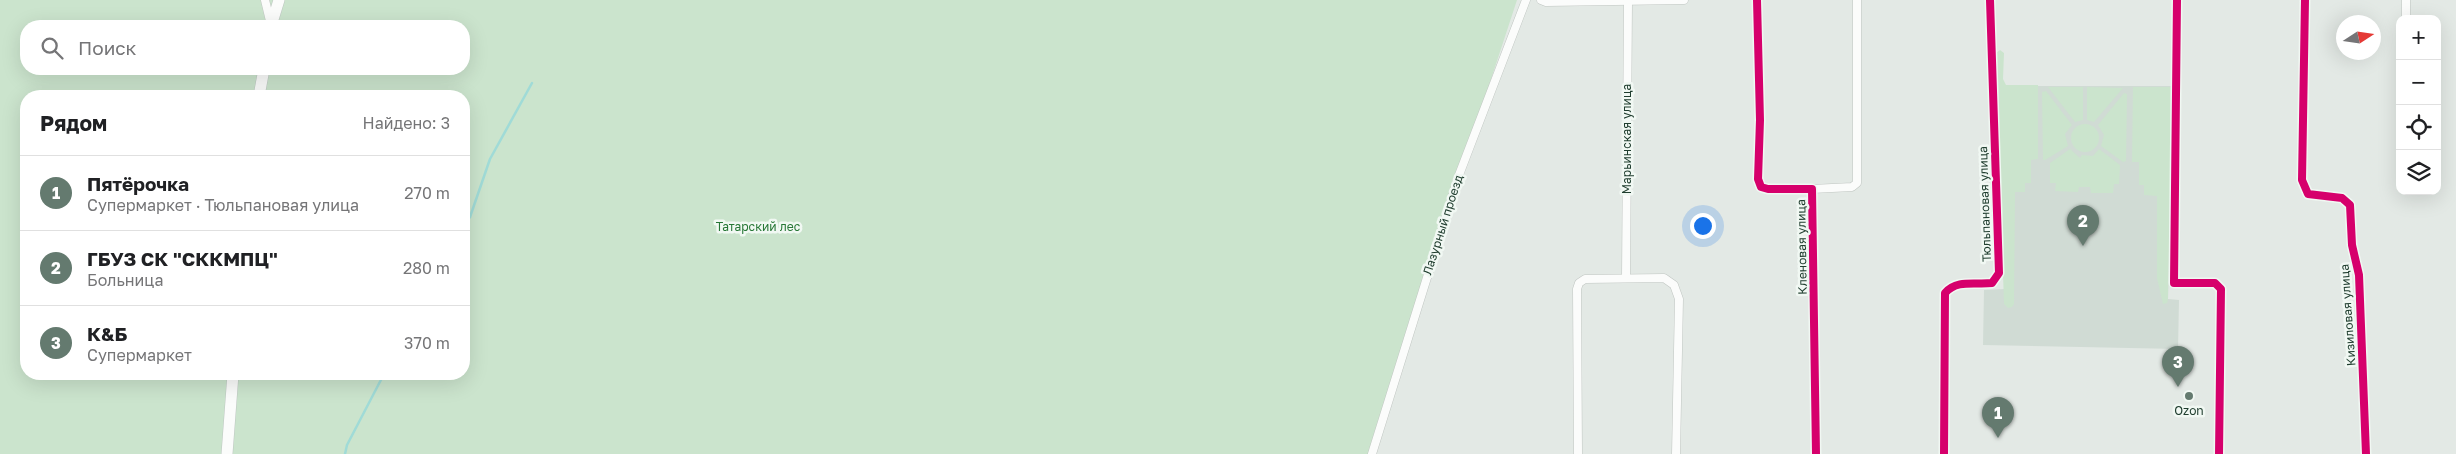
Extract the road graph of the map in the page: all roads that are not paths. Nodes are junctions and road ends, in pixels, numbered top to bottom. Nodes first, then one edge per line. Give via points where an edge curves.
1 (265, 0) edge
2 (278, 0) edge
3 (1526, 0) edge
4 (1541, 0) edge
5 (1628, 0) edge
6 (1684, 0) edge
7 (1757, 0) edge
8 (1857, 0) edge
9 (1990, 0) edge
10 (2177, 0) edge
11 (2305, 0) edge
12 (2406, 0) edge
13 (2406, 15) edge
14 (270, 20) edge
15 (273, 20) edge
16 (263, 75) edge
17 (260, 90) edge
18 (1812, 189) junction
19 (1626, 278) junction
20 (233, 380) edge
21 (227, 454) edge
22 (1372, 454) edge
23 (1578, 454) edge
24 (1676, 454) edge
25 (1816, 454) edge
26 (1944, 454) edge
27 (2219, 454) edge
28 (2366, 454) edge

1 - 14 street
2 - 15 main road
3 - 22 street, Лазурный проезд via 1458,175
4 - 5 street
5 - 6 street
5 - 19 street, Марьинская улица
7 - 18 street, Кленовая улица via 1758,179 1761,187 1768,189
8 - 18 street via 1857,183 1852,187
9 - 26 street, Тюльпановая улица via 1999,274 1992,283 1954,285 1945,293
10 - 27 street via 2174,283 2215,283 2221,289
11 - 28 street, Кизиловая улица via 2302,180 2308,194 2342,198 2350,205 2352,245 2359,275
12 - 13 street
16 - 17 main road
18 - 25 street, Кленовая улица
19 - 23 street via 1585,279 1577,289
19 - 24 street via 1664,278 1674,284 1677,291
20 - 21 main road

